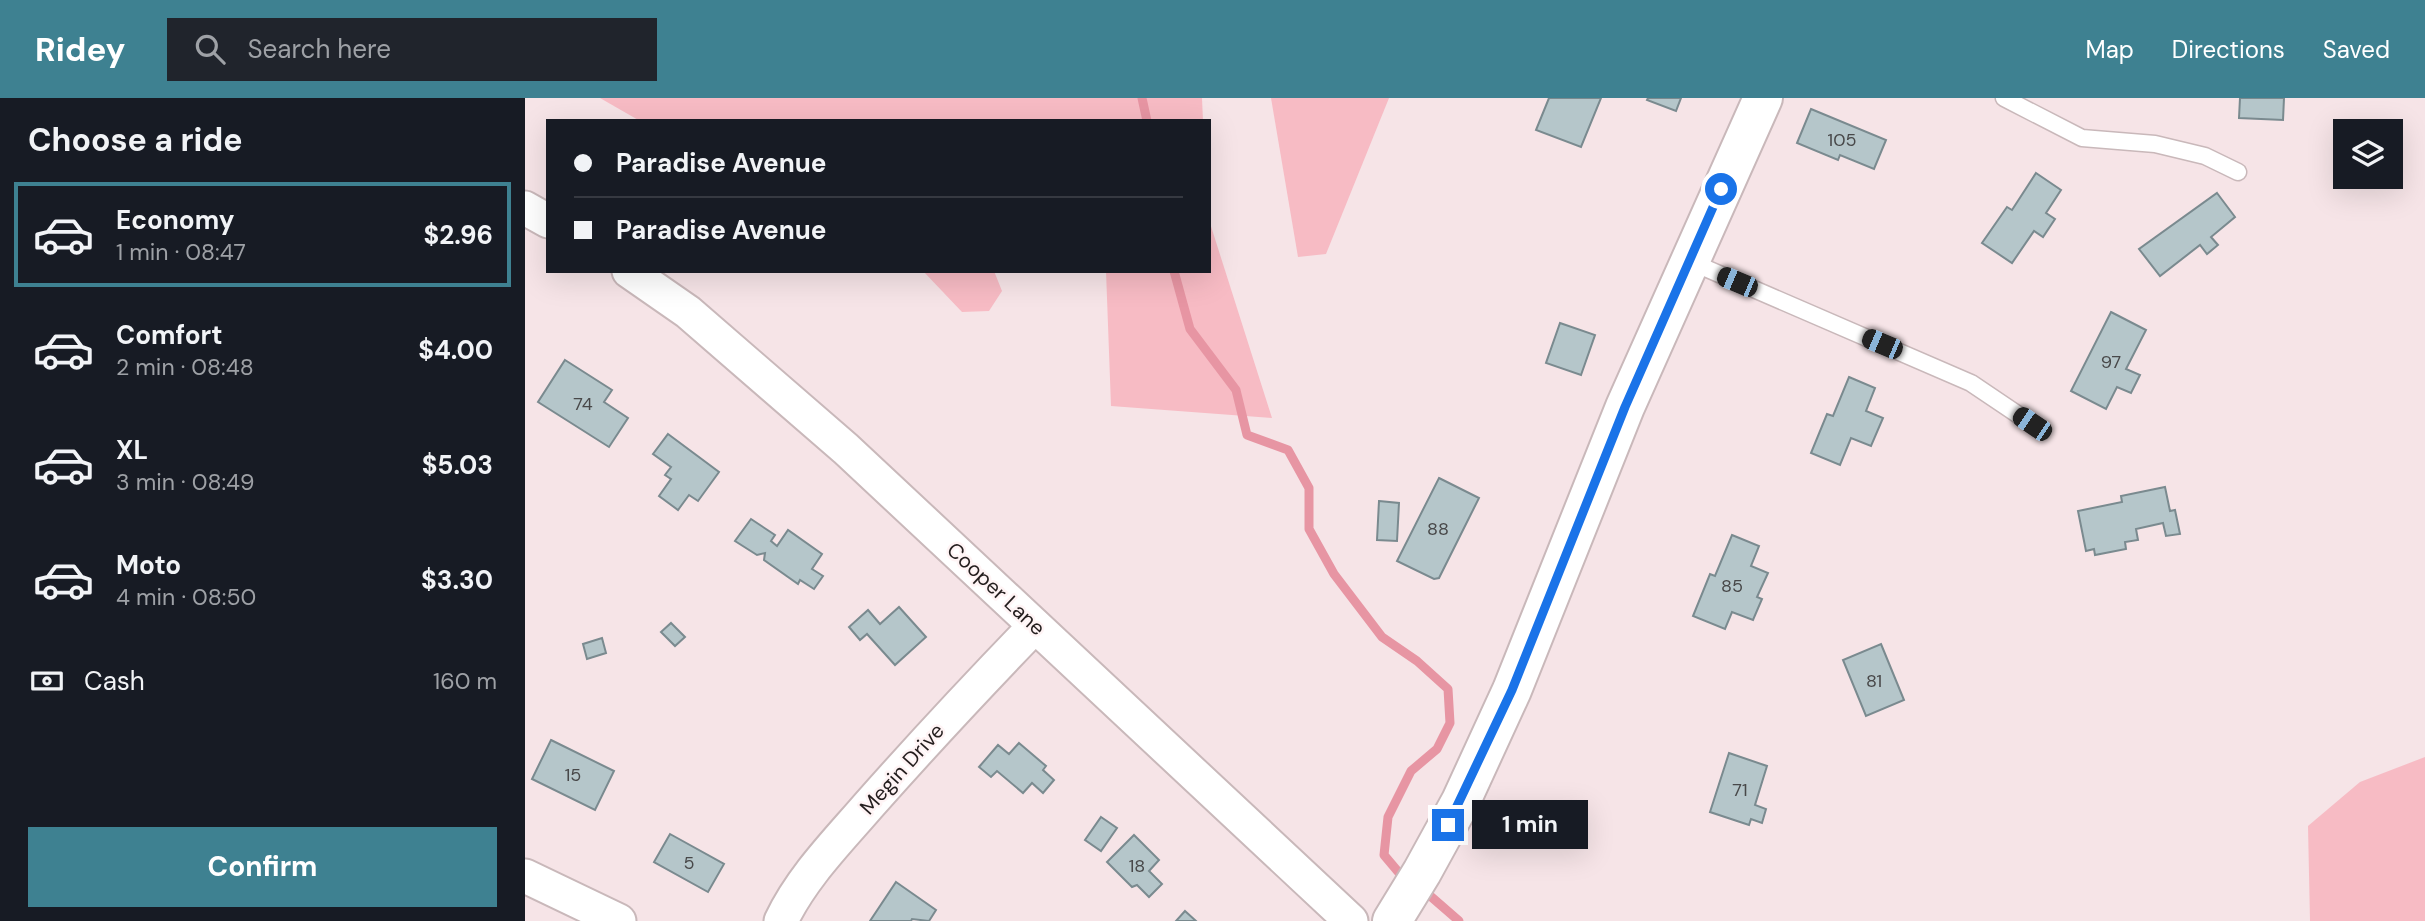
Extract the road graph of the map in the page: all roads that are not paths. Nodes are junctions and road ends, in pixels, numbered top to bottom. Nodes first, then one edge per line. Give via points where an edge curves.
1 (1763, 98) edge
2 (2004, 98) edge
3 (2238, 172) dead end
4 (525, 208) edge
5 (546, 221) edge
6 (1689, 261) junction
7 (632, 273) edge
8 (2032, 424) dead end
9 (1035, 626) junction
10 (525, 876) edge
11 (619, 921) edge
12 (781, 921) edge
13 (1351, 921) edge
14 (1392, 921) edge

1 - 6 street
2 - 3 lane via 2082,138 2155,144 2205,156
4 - 5 street
6 - 8 lane via 1971,383
6 - 14 street via 1512,690 1461,801
7 - 9 street, Cooper Lane via 688,312 758,371
9 - 12 street, Megin Drive via 820,861
9 - 13 street, Cooper Lane
10 - 11 street

